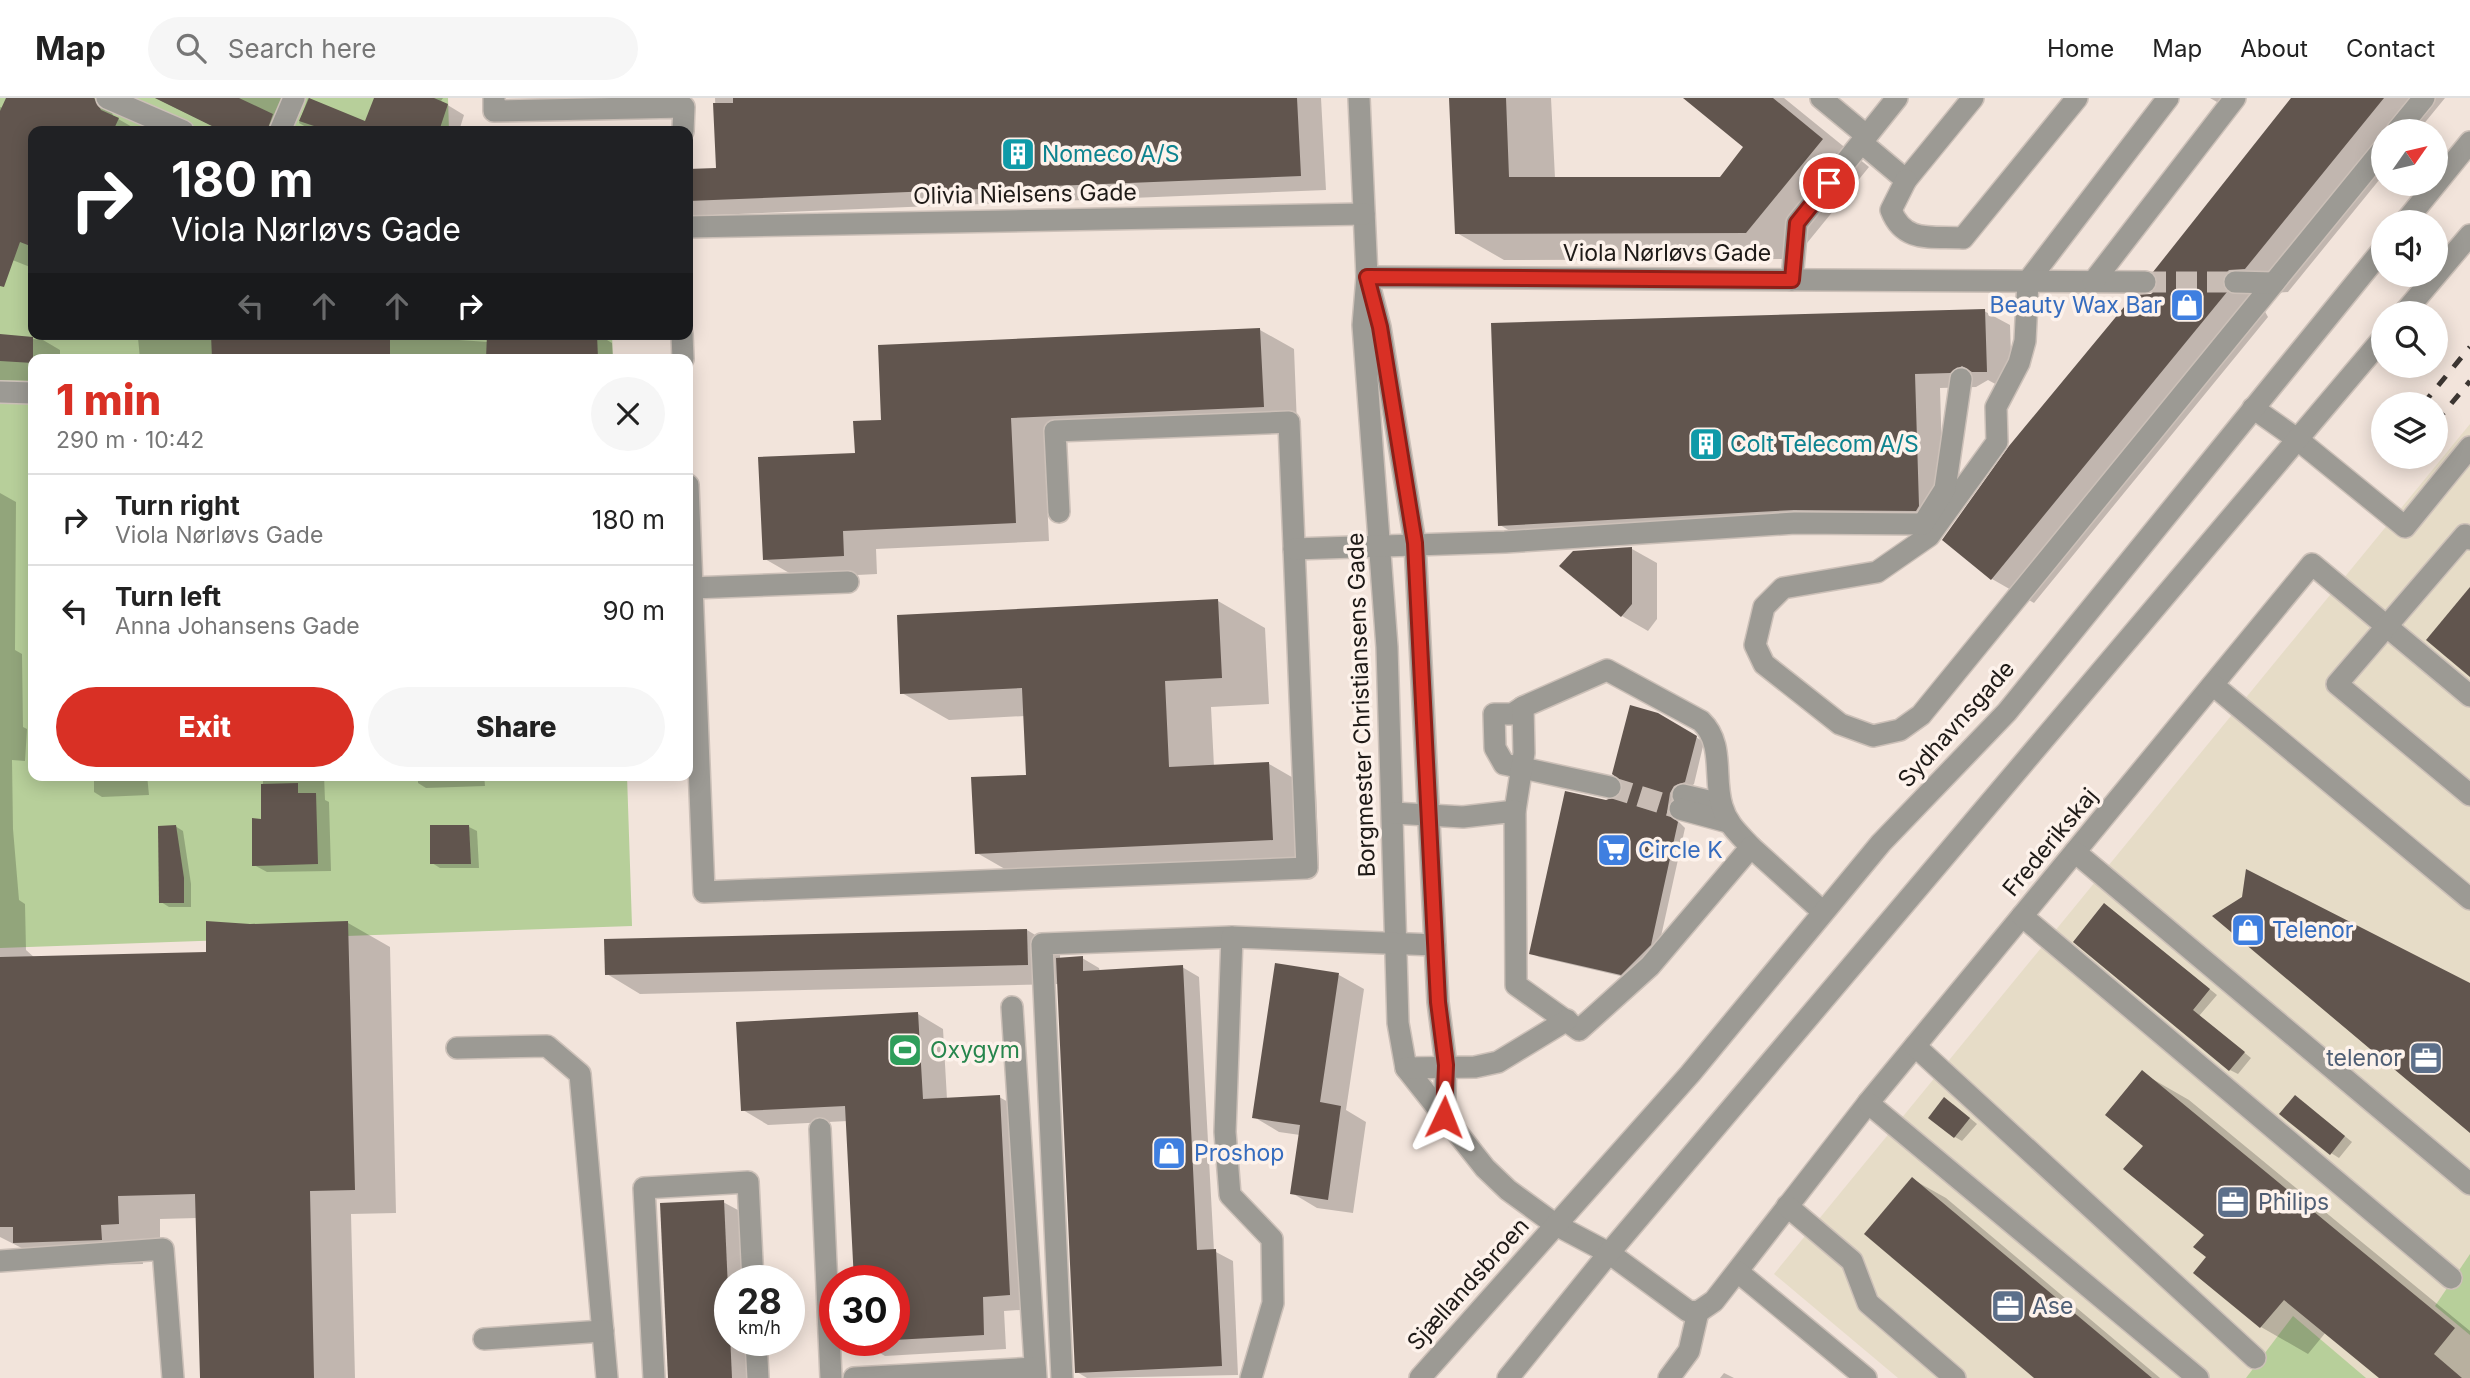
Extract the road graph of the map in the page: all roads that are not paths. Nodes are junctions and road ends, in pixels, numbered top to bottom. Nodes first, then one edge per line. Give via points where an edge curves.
1 (107, 98) edge
2 (294, 98) edge
3 (494, 98) edge
4 (1359, 98) edge
5 (1821, 98) edge
6 (1897, 98) edge
7 (1973, 98) edge
8 (2077, 98) edge
9 (2168, 98) edge
10 (2235, 98) edge
11 (2424, 98) edge
12 (2407, 119) edge
13 (171, 126) edge
14 (282, 126) edge
15 (683, 126) edge
16 (1864, 140) junction
17 (2470, 142) edge
18 (2371, 164) edge
19 (1906, 180) junction
20 (2414, 210) edge
21 (1364, 214) junction
22 (693, 226) edge
23 (2470, 235) edge
24 (2371, 264) edge
25 (1367, 277) junction
26 (1792, 280) junction
27 (2028, 281) junction
28 (2093, 282) junction
29 (2145, 282) tunnel mouth
30 (2235, 282) tunnel mouth
31 (2274, 283) junction
32 (2414, 301) edge
33 (2371, 352) edge
34 (1961, 379) dead end
35 (0, 392) edge
36 (28, 393) edge
37 (2253, 408) junction
38 (2297, 439) junction
39 (2470, 447) edge
40 (1059, 512) dead end
41 (2470, 539) edge
42 (1415, 543) junction
43 (1381, 544) junction
44 (1294, 549) junction
45 (848, 582) dead end
46 (693, 588) edge
47 (693, 613) edge
48 (2386, 626) junction
49 (2213, 685) junction
50 (2470, 696) edge
51 (1523, 708) junction
52 (1523, 759) junction
53 (1612, 781) tunnel mouth
54 (2470, 795) edge
55 (1681, 802) tunnel mouth
56 (1515, 811) junction
57 (1393, 813) junction
58 (1725, 813) junction
59 (1429, 815) junction
60 (1751, 847) junction
61 (2075, 852) junction
62 (2470, 899) edge
63 (1823, 912) junction
64 (2022, 916) junction
65 (1232, 937) junction
66 (1396, 944) junction
67 (1435, 945) junction
68 (1012, 1007) dead end
69 (1567, 1020) junction
70 (1914, 1046) junction
71 (457, 1048) dead end
72 (1446, 1065) junction
73 (1406, 1068) junction
74 (1868, 1102) junction
75 (1444, 1117) junction
76 (820, 1129) dead end
77 (2470, 1184) edge
78 (1787, 1206) junction
79 (1556, 1225) junction
80 (1609, 1253) junction
81 (0, 1261) edge
82 (752, 1265) edge
83 (1738, 1272) junction
84 (2451, 1278) dead end
85 (1698, 1312) junction
86 (603, 1331) junction
87 (484, 1339) dead end
88 (757, 1356) edge
89 (2255, 1358) dead end
90 (1035, 1373) edge
91 (173, 1378) edge
92 (607, 1378) edge
93 (654, 1378) edge
94 (758, 1378) edge
95 (831, 1378) edge
96 (853, 1378) edge
97 (1062, 1378) edge
98 (1251, 1378) edge
99 (1420, 1378) edge
100 (1508, 1378) edge
101 (1668, 1378) edge
102 (1866, 1378) edge
103 (1955, 1378) edge
104 (2198, 1378) edge

1 - 13 street
2 - 14 street
3 - 15 street via 494,111 684,107
4 - 21 street, Borgmester Christiansens Gade
5 - 16 street
6 - 16 street
7 - 19 street
8 - 19 street via 1963,238 1909,235 1896,223 1891,210
9 - 27 street
10 - 28 street
11 - 12 street
16 - 19 street
16 - 26 street via 1797,223
17 - 20 street
18 - 31 street
21 - 22 street, Olivia Nielsens Gade
21 - 25 street, Borgmester Christiansens Gade
23 - 32 street
24 - 37 street, Sydhavnsgade
25 - 26 street, Viola Nørløvs Gade
25 - 42 street, Borgmester Christiansens Gade via 1380,327
25 - 43 street, Borgmester Christiansens Gade via 1363,326
26 - 27 street, Viola Nørløvs Gade
27 - 28 street, Viola Nørløvs Gade
27 - 31 street via 2025,341 2020,363 1996,407 1997,442 1929,536 1877,572 1783,588 1764,607 1755,645 1764,664 1852,730 1873,736 1889,733 1921,715
28 - 29 street, Viola Nørløvs Gade
30 - 31 street
33 - 38 street
34 - 42 street via 1945,489 1923,524 1827,523
35 - 36 street
37 - 38 street
37 - 63 street, Sydhavnsgade via 2007,712 1881,842
38 - 39 street via 2405,527
38 - 80 street
40 - 44 street via 1055,431 1289,422
41 - 48 street via 2465,535
42 - 43 street
42 - 59 street, Borgmester Christiansens Gade
43 - 44 street
43 - 57 street, Borgmester Christiansens Gade
44 - 47 street via 1307,868 704,892
45 - 46 street
48 - 49 street, Frederikskaj via 2312,564
48 - 50 street, Frederikskaj
48 - 54 street via 2337,684
49 - 61 street, Frederikskaj
49 - 62 street
51 - 52 street
51 - 52 street via 1512,714 1494,714 1496,748 1504,764
51 - 58 street via 1607,670 1709,728
52 - 53 street
52 - 56 street
55 - 58 street
56 - 59 street via 1463,817
56 - 69 street via 1516,985
57 - 59 street
57 - 66 street, Borgmester Christiansens Gade
58 - 60 street
59 - 67 street, Borgmester Christiansens Gade
60 - 63 street
60 - 69 street via 1650,966 1579,1030
61 - 64 street, Frederikskaj
61 - 77 street
63 - 79 street, Sydhavnsgade via 1690,1074
64 - 70 street, Frederikskaj
64 - 84 street
65 - 66 street
65 - 97 street via 1042,944
65 - 98 street via 1225,1132 1230,1195 1272,1238 1273,1303
66 - 67 street
66 - 73 street, Borgmester Christiansens Gade via 1398,1023
67 - 72 street, Borgmester Christiansens Gade
68 - 90 street
69 - 72 street via 1498,1062 1475,1067
70 - 74 street, Frederikskaj
70 - 89 street
71 - 86 street via 547,1046 580,1074
72 - 73 street
72 - 75 street, Borgmester Christiansens Gade
73 - 75 street, Borgmester Christiansens Gade
74 - 78 street, Frederikskaj
74 - 104 street
75 - 79 street, Borgmester Christiansens Gade via 1469,1152
76 - 95 street
78 - 83 street, Frederikskaj
78 - 103 street via 1853,1261 1868,1303
79 - 80 street, Borgmester Christiansens Gade
79 - 99 street, Sjællandsbroen
80 - 85 street via 1675,1304
80 - 100 street
81 - 91 street via 163,1249
82 - 93 street via 748,1182 644,1188
83 - 85 street, Frederikskaj via 1714,1301
83 - 102 street
85 - 101 street via 1689,1351
86 - 87 street
86 - 92 street
88 - 94 street
90 - 96 street

